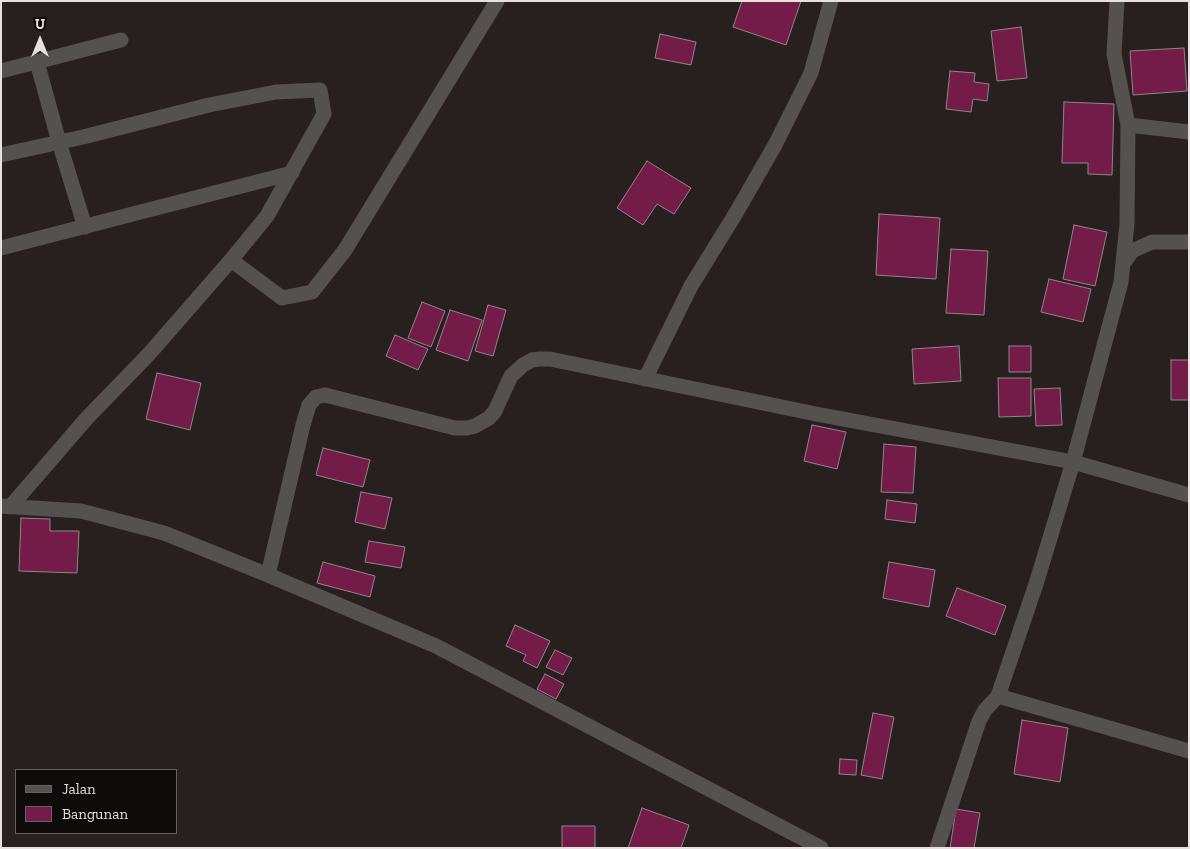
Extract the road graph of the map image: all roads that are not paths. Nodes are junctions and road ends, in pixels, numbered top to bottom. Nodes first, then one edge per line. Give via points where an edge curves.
1 (497, 1) edge
2 (831, 1) edge
3 (1117, 1) edge
4 (121, 40) dead end
5 (37, 62) junction
6 (1, 71) edge
7 (1128, 125) junction
8 (1189, 132) edge
9 (59, 142) junction
10 (1, 155) edge
11 (292, 173) junction
12 (85, 227) junction
13 (1189, 242) edge
14 (1, 248) edge
15 (231, 260) junction
16 (1123, 264) junction
17 (644, 379) junction
18 (1073, 462) junction
19 (1189, 495) edge
20 (6, 507) edge
21 (268, 575) junction
22 (998, 696) junction
23 (1189, 751) edge
24 (822, 848) edge
25 (936, 848) edge

1 - 15 street via 345,250 312,292 282,298
2 - 17 street via 811,73 776,145 690,286
3 - 7 street via 1114,54
4 - 5 street
5 - 6 street
5 - 9 street
7 - 8 street
7 - 16 street via 1127,224
9 - 10 street
9 - 11 street via 209,105 276,92 320,90 324,114
9 - 12 street
11 - 12 street
11 - 15 street via 267,216
12 - 14 street
13 - 16 street via 1152,242 1132,251
15 - 20 street via 149,354
16 - 18 street via 1122,282
17 - 18 street
17 - 21 street via 550,359 532,360 512,376 489,418 466,428 455,428 325,395 316,397 309,405 303,424
18 - 19 street
18 - 22 street
20 - 21 street via 80,511 164,533
21 - 24 street via 436,646
22 - 23 street
22 - 25 street via 978,721

